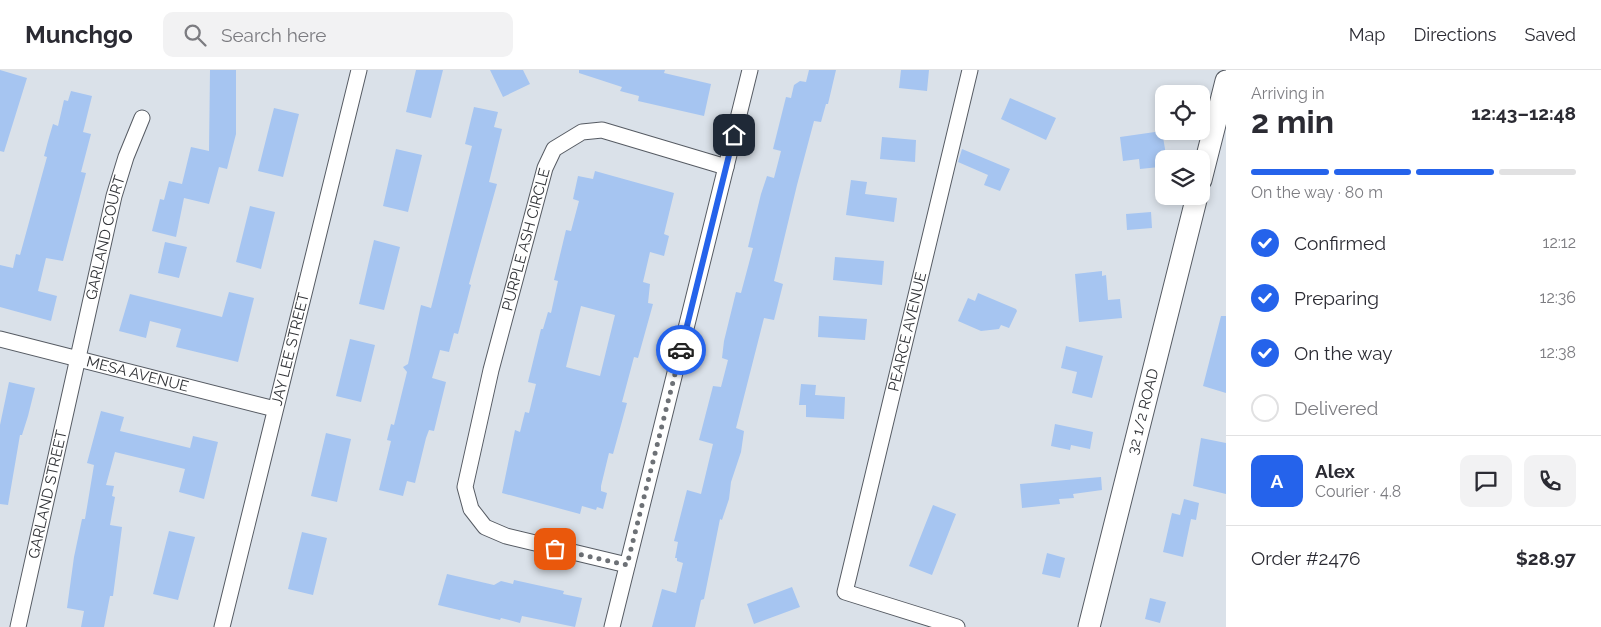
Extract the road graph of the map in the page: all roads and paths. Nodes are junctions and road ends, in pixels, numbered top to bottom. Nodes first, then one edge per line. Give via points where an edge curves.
1 (359, 70) edge
2 (750, 70) edge
3 (970, 70) edge
4 (1226, 82) edge
5 (142, 118) dead end
6 (1209, 150) edge
7 (726, 167) junction
8 (1195, 205) edge
9 (0, 339) edge
10 (77, 360) junction
11 (275, 410) junction
12 (627, 565) junction
13 (18, 627) edge
14 (222, 627) edge
15 (612, 627) edge
16 (957, 627) edge
17 (1089, 627) edge

1 - 11 street, JAY LEE STREET
2 - 7 street
3 - 16 street, PEARCE AVENUE via 845,592
4 - 6 street
5 - 10 street, GARLAND COURT via 114,196
7 - 12 street
7 - 12 street, PURPLE ASH CIRCLE via 602,130 582,132 554,149 545,168 491,370 465,487 471,509 485,526 506,536
8 - 17 street, 32 1/2 ROAD
9 - 10 street, MESA AVENUE
10 - 11 street, MESA AVENUE
10 - 13 street, GARLAND STREET
11 - 14 street, JAY LEE STREET
12 - 15 street

